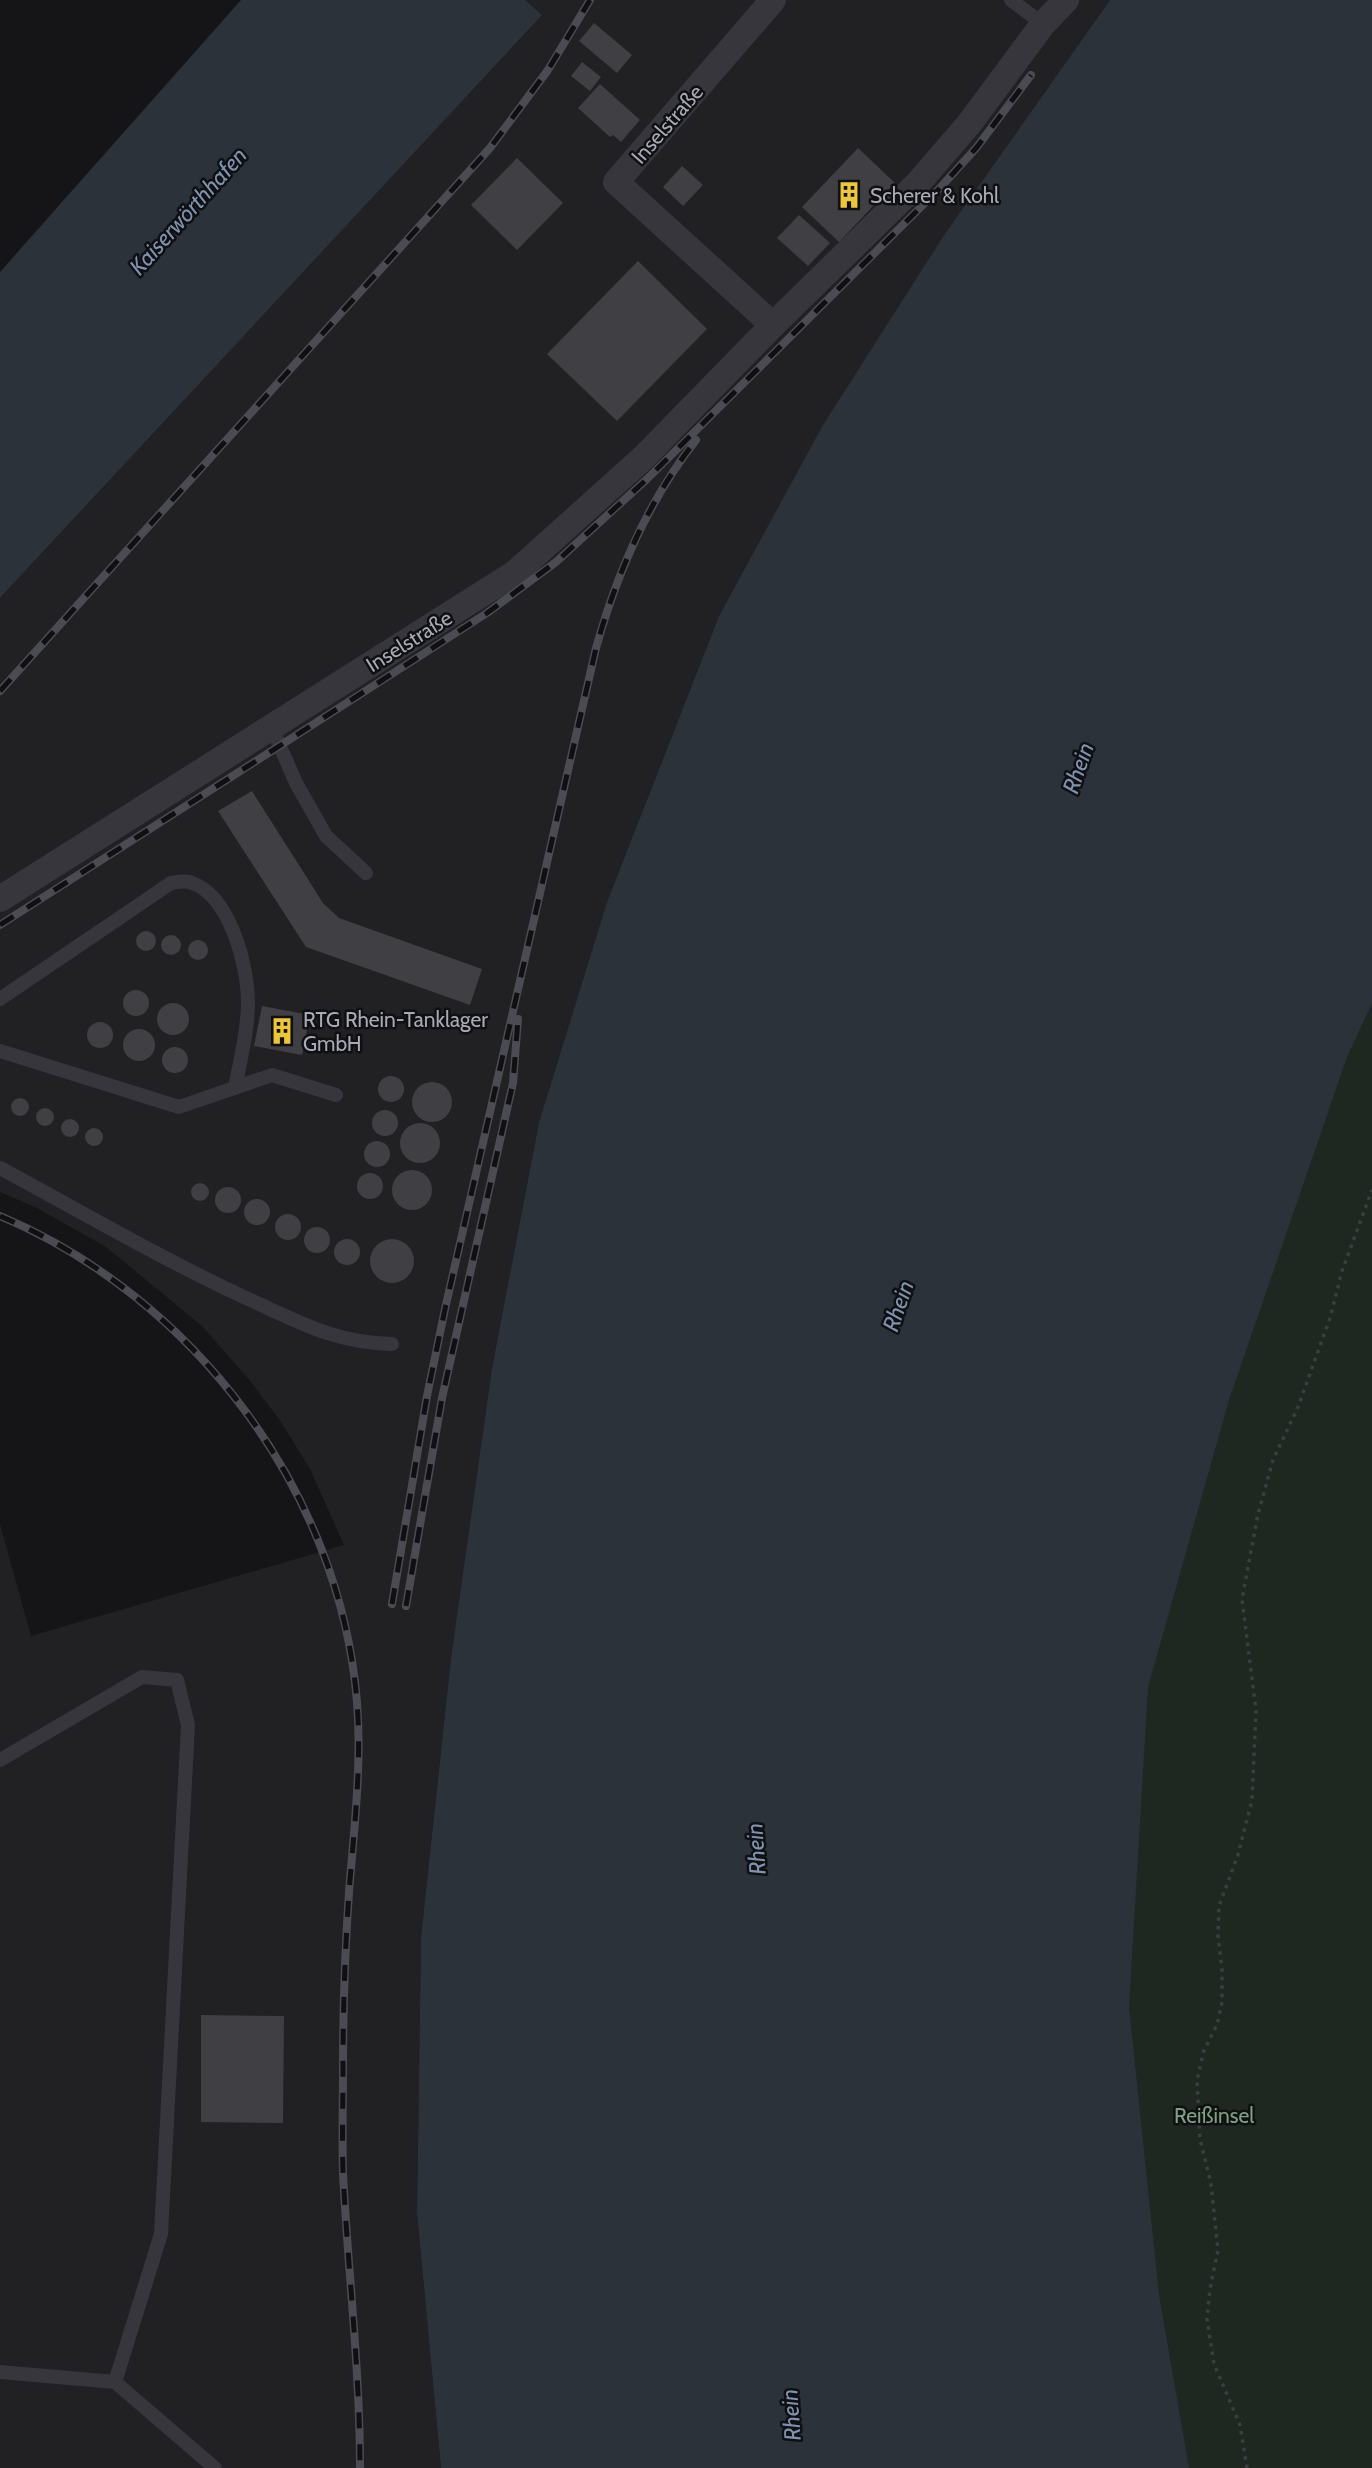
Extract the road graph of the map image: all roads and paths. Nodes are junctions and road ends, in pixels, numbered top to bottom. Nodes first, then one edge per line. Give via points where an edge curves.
1 (773, 0) edge
2 (1011, 0) edge
3 (1066, 0) edge
4 (1043, 24) junction
5 (773, 325) junction
6 (272, 727) junction
7 (366, 873) dead end
8 (0, 899) edge
9 (0, 999) edge
10 (0, 1051) edge
11 (235, 1088) junction
12 (336, 1095) dead end
13 (0, 1168) edge
14 (1372, 1190) edge
15 (392, 1344) dead end
16 (0, 1760) edge
17 (0, 2372) edge
18 (115, 2382) junction
19 (215, 2468) edge
20 (1247, 2468) edge

1 - 5 street, Inselstraße via 616,182
2 - 4 lane
3 - 4 street, Inselstraße
4 - 5 street, Inselstraße via 969,124 918,183
5 - 6 street, Inselstraße via 643,458 515,573
6 - 7 lane via 326,836
6 - 8 street, Inselstraße
9 - 11 lane via 171,883 191,882 214,895 222,906 247,982 248,1006
10 - 11 lane via 179,1107
11 - 12 lane via 272,1075
13 - 15 lane via 208,1280 327,1335
14 - 20 path via 1298,1407 1273,1460 1242,1599 1256,1711 1252,1800 1219,1906 1222,2002 1197,2080 1200,2139 1211,2183 1218,2250 1207,2319 1213,2364 1240,2425
16 - 18 lane via 142,1678 177,1680 188,1725 161,2234
17 - 18 lane
18 - 19 lane

